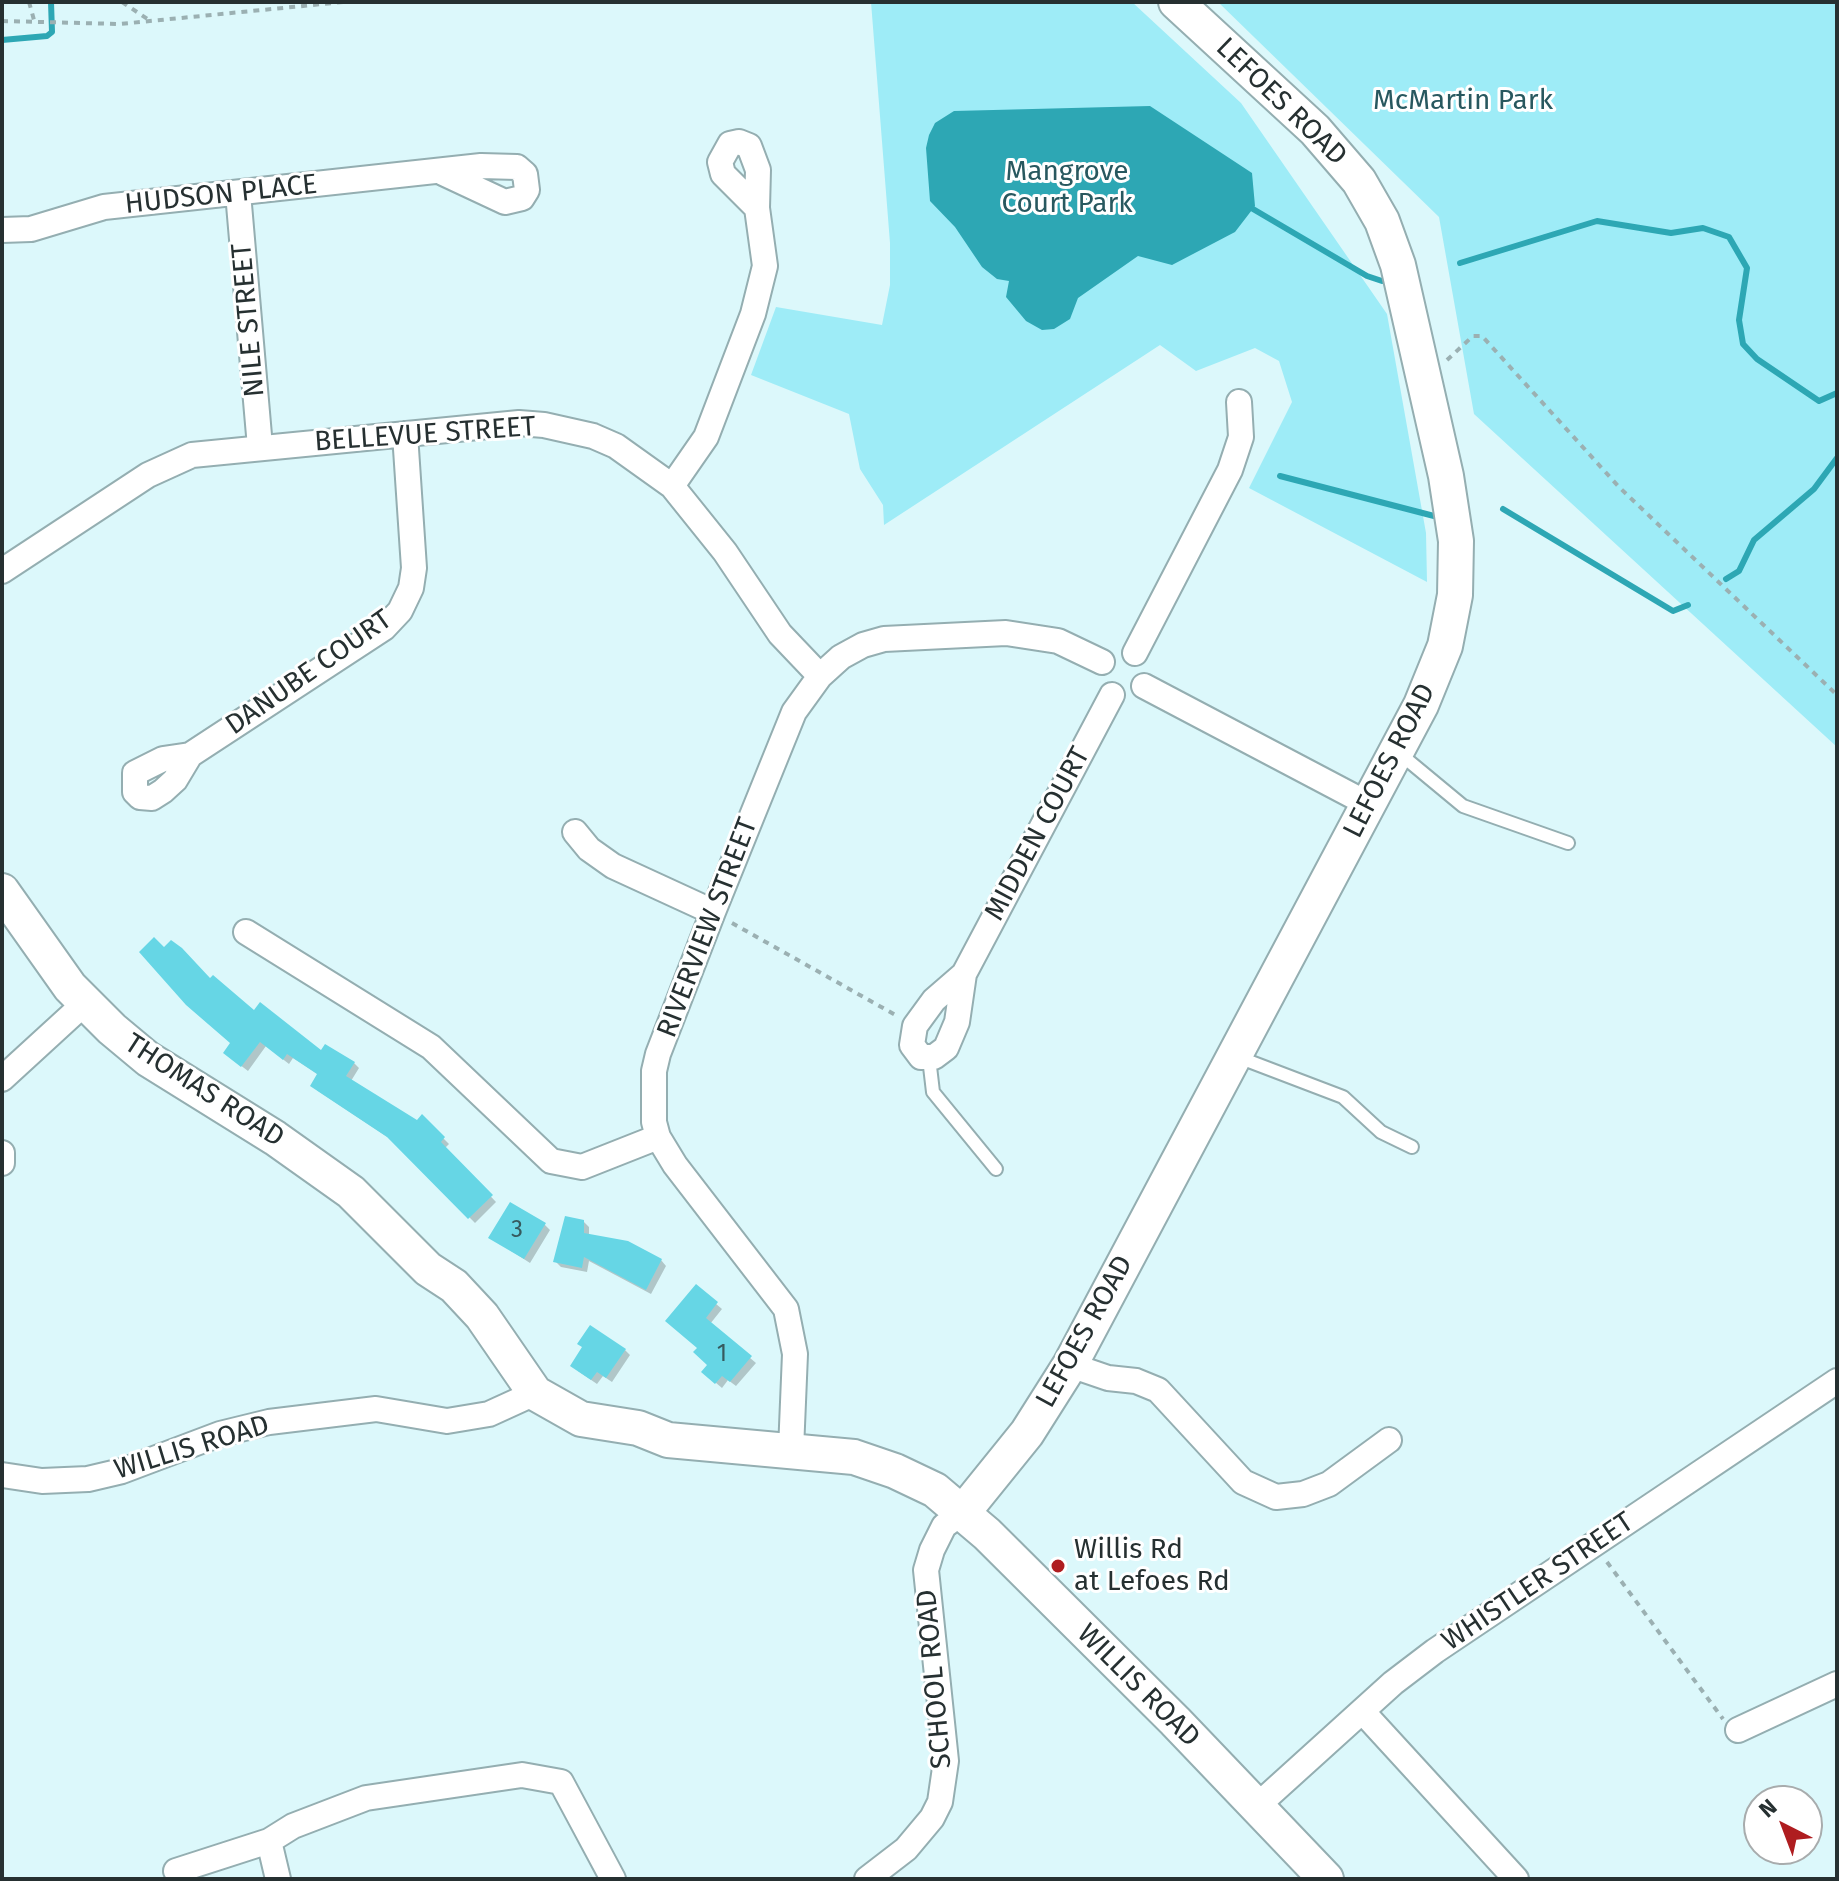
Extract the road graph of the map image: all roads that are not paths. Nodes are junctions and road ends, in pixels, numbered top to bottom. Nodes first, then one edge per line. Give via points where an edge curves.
1 (1176, 2) edge
2 (443, 173) dead end
3 (238, 193) junction
4 (757, 208) dead end
5 (2, 230) edge
6 (1239, 402) dead end
7 (405, 434) junction
8 (260, 447) junction
9 (672, 486) junction
10 (2, 571) edge
11 (1135, 653) junction
12 (1102, 662) junction
13 (820, 676) junction
14 (1144, 686) junction
15 (1112, 695) junction
16 (1396, 751) junction
17 (190, 755) dead end
18 (1368, 804) junction
19 (575, 832) dead end
20 (1568, 843) dead end
21 (2, 891) edge
22 (713, 912) junction
23 (246, 932) dead end
24 (964, 974) junction
25 (86, 1002) junction
26 (1235, 1056) junction
27 (929, 1058) junction
28 (2, 1079) edge
29 (658, 1137) junction
30 (1412, 1147) dead end
31 (2, 1153) edge
32 (2, 1163) edge
33 (996, 1169) dead end
34 (1070, 1365) junction
35 (1837, 1381) edge
36 (529, 1397) junction
37 (1389, 1440) dead end
38 (791, 1450) junction
39 (2, 1475) edge
40 (964, 1511) junction
41 (1837, 1684) edge
42 (1362, 1711) junction
43 (1738, 1730) road end
44 (1257, 1806) junction
45 (269, 1841) junction
46 (176, 1871) dead end
47 (278, 1879) edge
48 (613, 1879) edge
49 (867, 1879) edge
50 (1326, 1879) edge
51 (1516, 1879) edge

1 - 16 street, LEFOES ROAD via 1315,130 1359,181 1392,244 1453,519 1455,595 1434,676
2 - 3 street, HUDSON PLACE
3 - 5 street, HUDSON PLACE via 92,209 31,229
3 - 8 street, NILE STREET
4 - 9 street via 765,266 759,299 706,437
6 - 11 street via 1241,437 1230,470
7 - 8 street, BELLEVUE STREET
7 - 9 street, BELLEVUE STREET via 544,425 616,446
7 - 17 street, DANUBE COURT via 414,568 400,611 384,628
8 - 10 street, BELLEVUE STREET via 171,462
9 - 13 street, BELLEVUE STREET via 780,634
11 - 12 street via 1113,652
11 - 14 street via 1147,671
12 - 13 street, RIVERVIEW STREET via 1041,636 969,634 884,639 863,645
12 - 15 street via 1101,684
13 - 22 street, RIVERVIEW STREET via 785,731
14 - 15 street via 1133,696
14 - 18 street
15 - 24 street, MIDDEN COURT
16 - 18 street, LEFOES ROAD
16 - 20 lane via 1463,806
18 - 26 street, LEFOES ROAD
19 - 22 street via 613,866
21 - 25 street, THOMAS ROAD
22 - 29 street, RIVERVIEW STREET via 656,1063 652,1110
23 - 29 street via 431,1047 551,1161 582,1167
24 - 27 street, MIDDEN COURT via 957,1022 946,1048
24 - 27 street, MIDDEN COURT via 934,1000 915,1026 915,1053
25 - 28 street
25 - 36 street, THOMAS ROAD via 148,1059 328,1173 428,1269
26 - 30 lane via 1343,1097 1381,1132
26 - 34 street, LEFOES ROAD
27 - 33 lane via 933,1092
29 - 38 street, RIVERVIEW STREET via 786,1309 795,1354
31 - 32 street
34 - 37 street via 1158,1390 1243,1482 1276,1497 1329,1484
34 - 40 street, LEFOES ROAD via 1027,1433
35 - 42 street, WHISTLER STREET via 1435,1651
36 - 38 street, WILLIS ROAD via 555,1426 590,1439
36 - 39 street, WILLIS ROAD via 489,1414 447,1421 376,1409 269,1422 88,1479 42,1481
38 - 40 street, WILLIS ROAD via 877,1464 914,1479
40 - 44 street, WILLIS ROAD
40 - 49 street, SCHOOL ROAD via 944,1526 926,1570 946,1761 940,1802 906,1849
41 - 43 street
42 - 44 street, WHISTLER STREET
42 - 51 street
44 - 50 street, WILLIS ROAD
45 - 46 street
45 - 47 street
45 - 48 street via 366,1798 522,1775 561,1782

